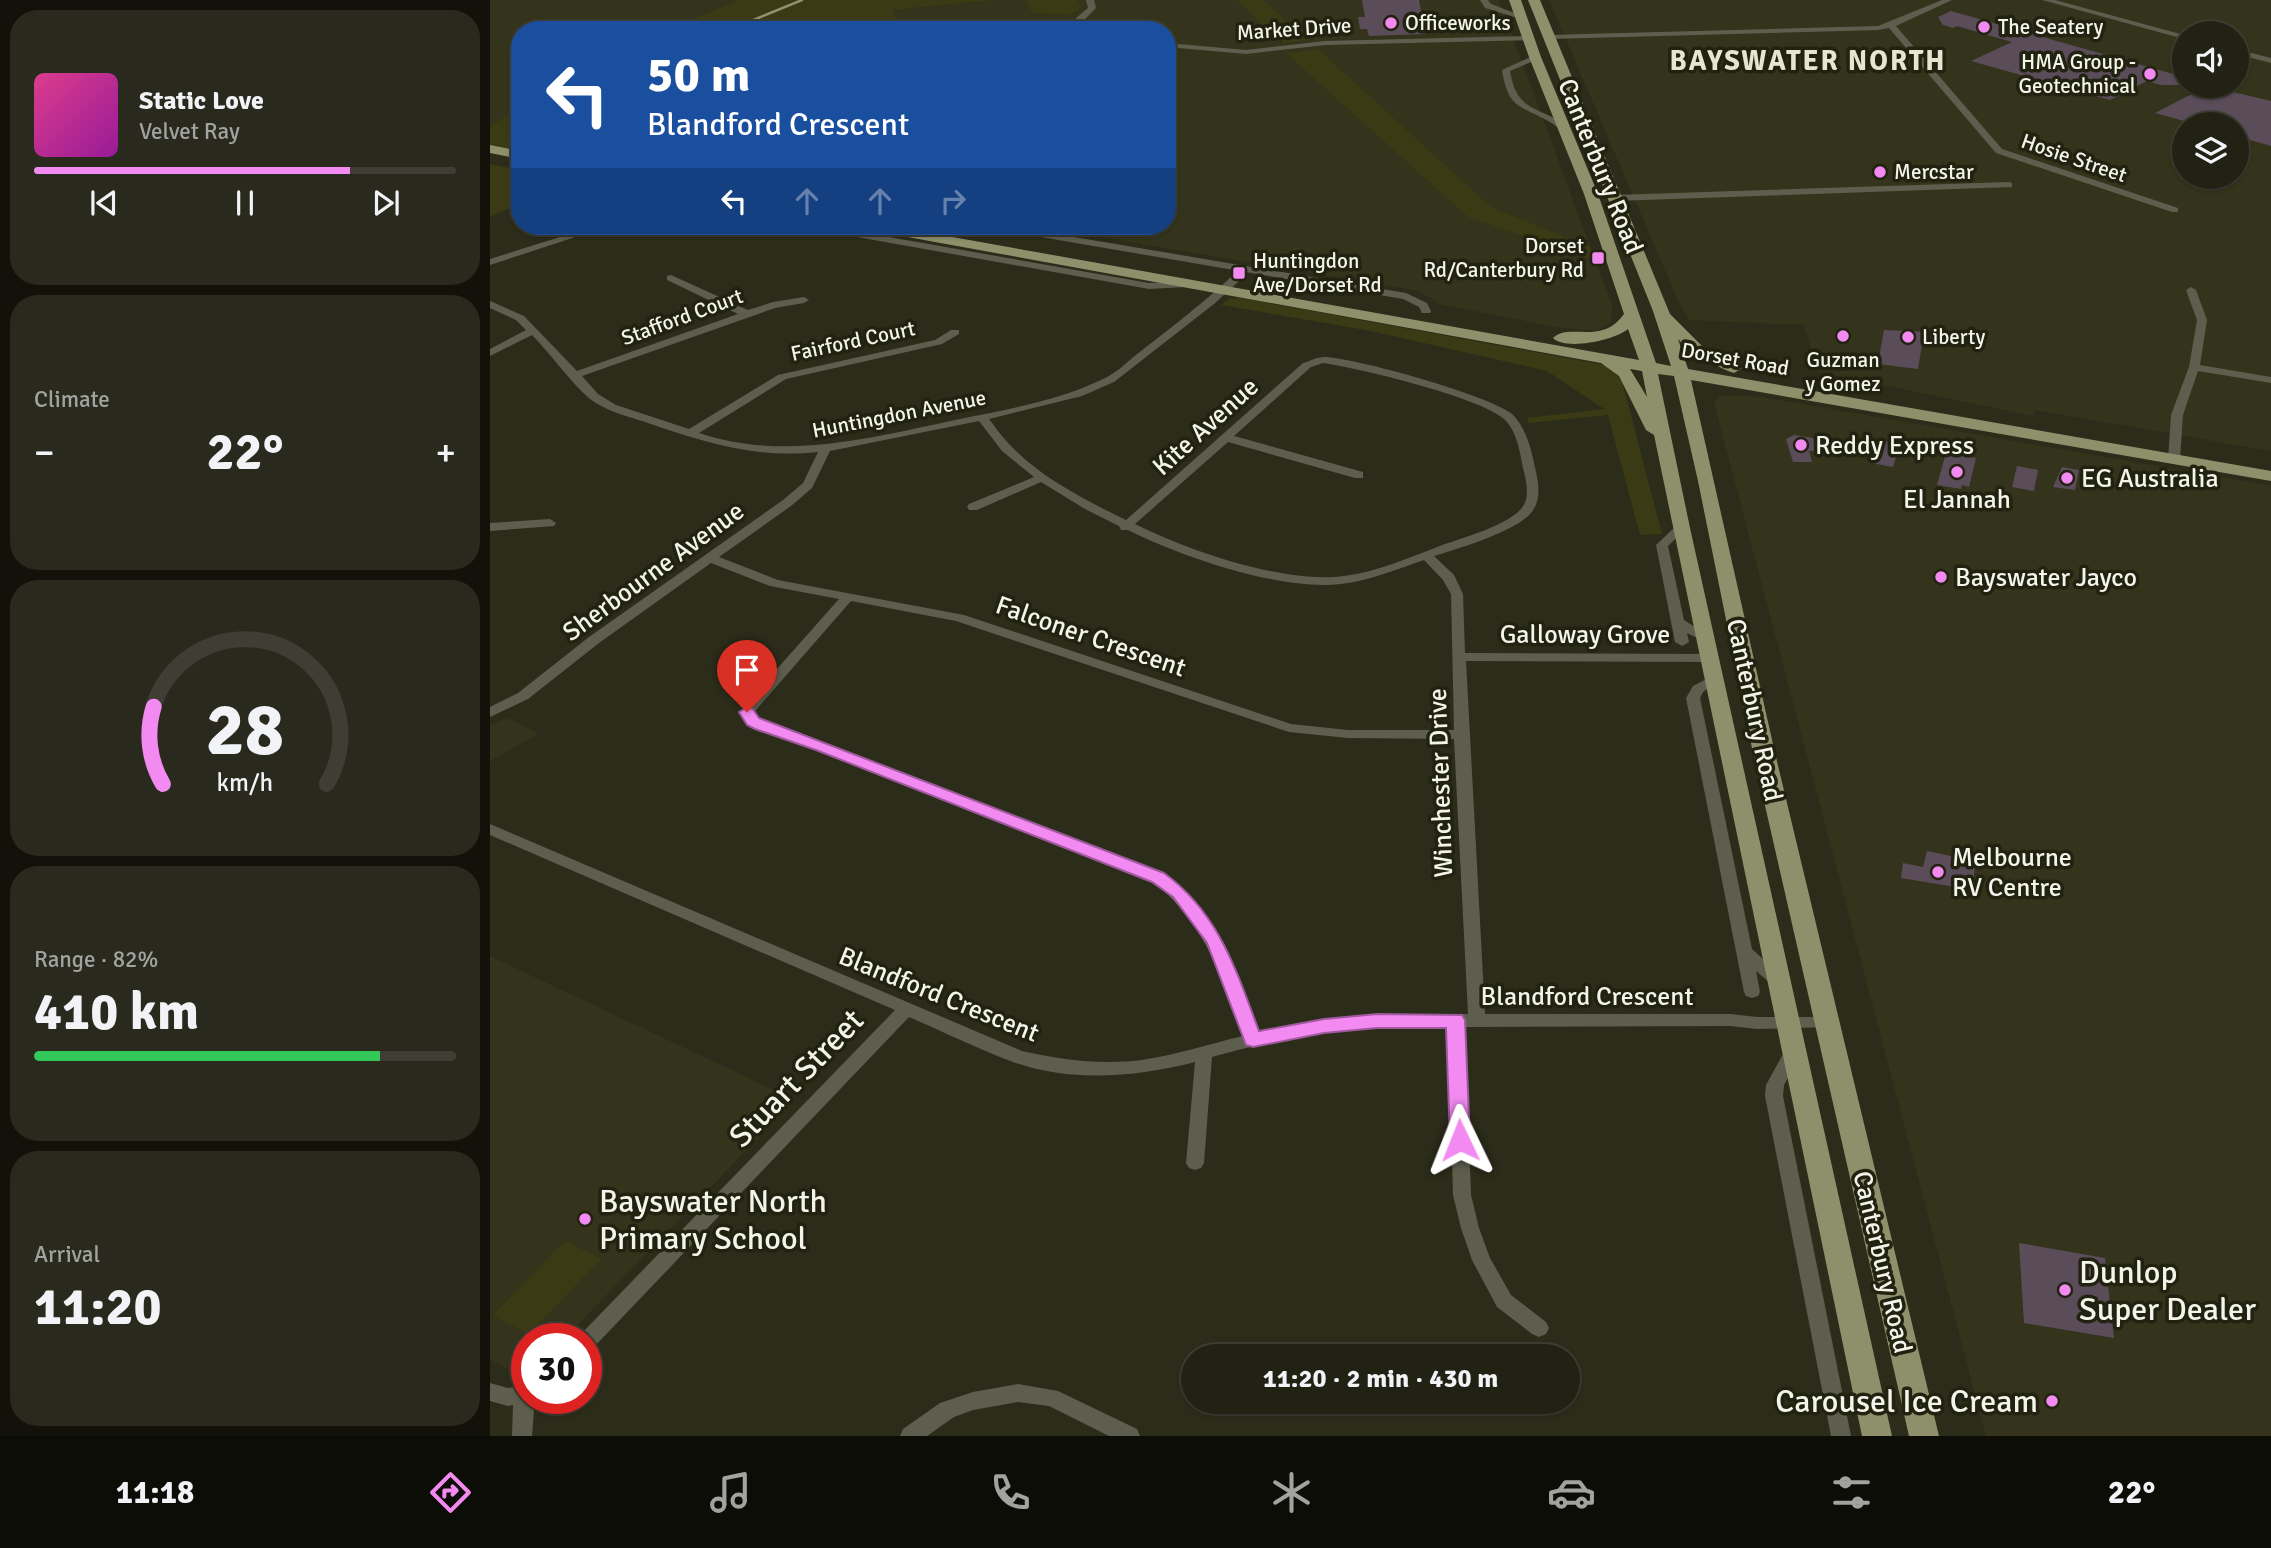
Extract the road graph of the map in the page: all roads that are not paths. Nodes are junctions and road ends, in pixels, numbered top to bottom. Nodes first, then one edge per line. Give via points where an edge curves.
1 (1090, 0) edge
2 (1484, 0) edge
3 (1515, 0) edge
4 (1534, 0) edge
5 (1948, 0) edge
6 (2046, 0) edge
7 (1084, 21) edge
8 (1891, 25) junction
9 (1525, 28) junction
10 (2172, 34) edge
11 (1549, 37) junction
12 (1443, 39) junction
13 (1496, 39) junction
14 (1176, 46) edge
15 (2249, 55) edge
16 (1535, 57) junction
17 (2271, 61) edge
18 (1568, 135) junction
19 (1591, 139) junction
20 (490, 149) edge
21 (511, 153) edge
22 (490, 159) edge
23 (511, 162) edge
24 (2009, 185) dead end
25 (1615, 198) junction
26 (2175, 210) dead end
27 (576, 235) edge
28 (863, 235) edge
29 (920, 235) edge
30 (984, 235) edge
31 (1046, 235) edge
32 (1063, 238) junction
33 (1073, 250) junction
34 (490, 262) edge
35 (671, 278) dead end
36 (1191, 283) junction
37 (1230, 284) junction
38 (2191, 290) dead end
39 (804, 300) dead end
40 (490, 304) edge
41 (1426, 311) junction
42 (1661, 311) junction
43 (1632, 313) junction
44 (747, 314) junction
45 (943, 329) dead end
46 (533, 330) junction
47 (1561, 338) junction
48 (490, 353) edge
49 (1607, 360) junction
50 (1647, 360) junction
51 (1679, 365) junction
52 (1734, 368) junction
53 (2194, 368) junction
54 (575, 375) junction
55 (2271, 380) edge
56 (1748, 385) junction
57 (1689, 405) junction
58 (982, 418) junction
59 (690, 433) junction
60 (1228, 438) junction
61 (825, 450) junction
62 (2174, 454) junction
63 (1669, 456) junction
64 (2271, 465) edge
65 (1359, 475) dead end
66 (2271, 476) edge
67 (1043, 477) junction
68 (973, 507) dead end
69 (551, 523) dead end
70 (490, 527) edge
71 (1125, 527) junction
72 (1681, 528) junction
73 (1426, 555) junction
74 (709, 558) junction
75 (847, 598) junction
76 (1678, 622) junction
77 (1682, 642) dead end
78 (1460, 657) junction
79 (1709, 658) junction
80 (1744, 658) junction
81 (490, 713) edge
82 (1461, 735) junction
83 (490, 829) edge
84 (1744, 952) junction
85 (1780, 982) junction
86 (1752, 992) dead end
87 (905, 1009) junction
88 (1825, 1019) junction
89 (1455, 1020) junction
90 (1477, 1020) junction
91 (1788, 1020) junction
92 (1253, 1040) junction
93 (1794, 1050) junction
94 (1204, 1055) junction
95 (1195, 1163) dead end
96 (602, 1325) edge
97 (1539, 1328) dead end
98 (490, 1392) edge
99 (511, 1397) edge
100 (524, 1414) edge
101 (522, 1436) edge
102 (911, 1436) edge
103 (1130, 1436) edge
104 (1841, 1436) edge
105 (1877, 1436) edge
106 (1924, 1436) edge

1 - 7 street via 1092,8 1079,20
2 - 9 street
3 - 9 main road, Canterbury Road
4 - 11 main road, Canterbury Road
5 - 8 street
6 - 10 street
8 - 11 street
8 - 26 street, Hosie Street via 1999,151
9 - 11 main road
9 - 12 street, Market Drive
9 - 13 street, Market Drive
9 - 16 main road, Canterbury Road
11 - 19 main road, Canterbury Road
12 - 13 street, Market Drive
12 - 14 street, Market Drive via 1325,43 1256,51
13 - 16 street
15 - 17 street
16 - 18 main road, Canterbury Road
16 - 18 street via 1506,70 1516,102 1551,118
18 - 19 main road
18 - 43 main road, Canterbury Road
19 - 25 main road, Canterbury Road
20 - 21 main road
22 - 23 main road
24 - 25 street
25 - 42 main road, Canterbury Road
27 - 34 street
28 - 36 street, Dorset Road via 1149,286
29 - 36 main road, Dorset Road
30 - 33 main road, Dorset Road
31 - 32 street, Dorset Road
32 - 33 street
32 - 41 street, Dorset Road via 1406,296
33 - 37 main road, Dorset Road
35 - 44 street
36 - 37 main road, Dorset Road
37 - 41 main road, Dorset Road
37 - 49 main road, Dorset Road
37 - 58 street, Huntingdon Avenue via 1110,380 1061,399
38 - 53 street via 2202,320
39 - 44 street, Stafford Court
40 - 46 street, Huntingdon Avenue via 520,318
41 - 47 main road, Dorset Road
42 - 51 main road, Canterbury Road
42 - 52 main road via 1698,351
43 - 47 main road via 1626,324 1603,337
43 - 50 main road, Canterbury Road
44 - 54 street, Stafford Court
45 - 59 street, Fairford Court via 961,334 782,377
46 - 48 street
46 - 54 street, Huntingdon Avenue
47 - 50 main road, Dorset Road
49 - 50 main road, Dorset Road
49 - 63 main road via 1626,373
50 - 51 main road, Dorset Road
50 - 63 main road, Canterbury Road
51 - 52 main road, Dorset Road
51 - 56 main road, Dorset Road
51 - 57 main road, Canterbury Road
52 - 62 main road, Dorset Road
53 - 55 street
53 - 62 street via 2177,415
54 - 59 street, Huntingdon Avenue via 612,407
56 - 57 main road via 1717,388
56 - 62 main road, Dorset Road
57 - 80 main road, Canterbury Road
58 - 61 street, Huntingdon Avenue
58 - 67 street via 1000,444
59 - 61 street, Huntingdon Avenue via 758,450
60 - 65 street
60 - 71 street, Kite Avenue
60 - 73 street, Kite Avenue via 1315,360 1331,360 1495,408 1513,424 1527,456 1532,505 1501,527
61 - 74 street, Sherbourne Avenue via 808,485
62 - 64 main road, Dorset Road
62 - 66 main road, Dorset Road
63 - 72 main road, Canterbury Road
67 - 68 street
67 - 71 street
69 - 70 street
71 - 73 street via 1244,567 1314,581 1352,579
72 - 76 street via 1662,545
72 - 79 main road, Canterbury Road
73 - 78 street, Winchester Drive via 1449,578 1457,594
74 - 75 street, Falconer Crescent via 775,583
74 - 81 street, Sherbourne Avenue via 523,696
75 - 82 street, Falconer Crescent via 959,618 1289,728 1348,734
75 - 92 street via 750,708 750,718 1158,877 1180,893 1215,941
76 - 77 street
76 - 79 street, Canterbury Road
78 - 79 street, Galloway Grove
78 - 82 street, Winchester Drive
79 - 80 main road
79 - 84 street, Canterbury Road via 1693,698
79 - 85 main road, Canterbury Road
80 - 88 main road, Canterbury Road
82 - 90 street, Winchester Drive
83 - 87 street, Blandford Crescent
84 - 85 street
84 - 86 street, Canterbury Road
85 - 91 main road, Canterbury Road
87 - 94 street, Blandford Crescent via 1019,1057 1056,1065 1127,1068
87 - 96 street, Stuart Street
88 - 91 street, Blandford Crescent
88 - 106 main road, Canterbury Road
89 - 90 street, Blandford Crescent
89 - 92 street, Blandford Crescent via 1324,1026
89 - 97 street via 1462,1195 1470,1228 1481,1260 1504,1301
90 - 91 street, Blandford Crescent
91 - 93 main road, Canterbury Road
92 - 94 street, Blandford Crescent
93 - 104 street via 1774,1096
93 - 105 main road, Canterbury Road
94 - 95 street
98 - 99 street
100 - 101 street
102 - 103 street via 947,1410 1018,1394 1051,1397

